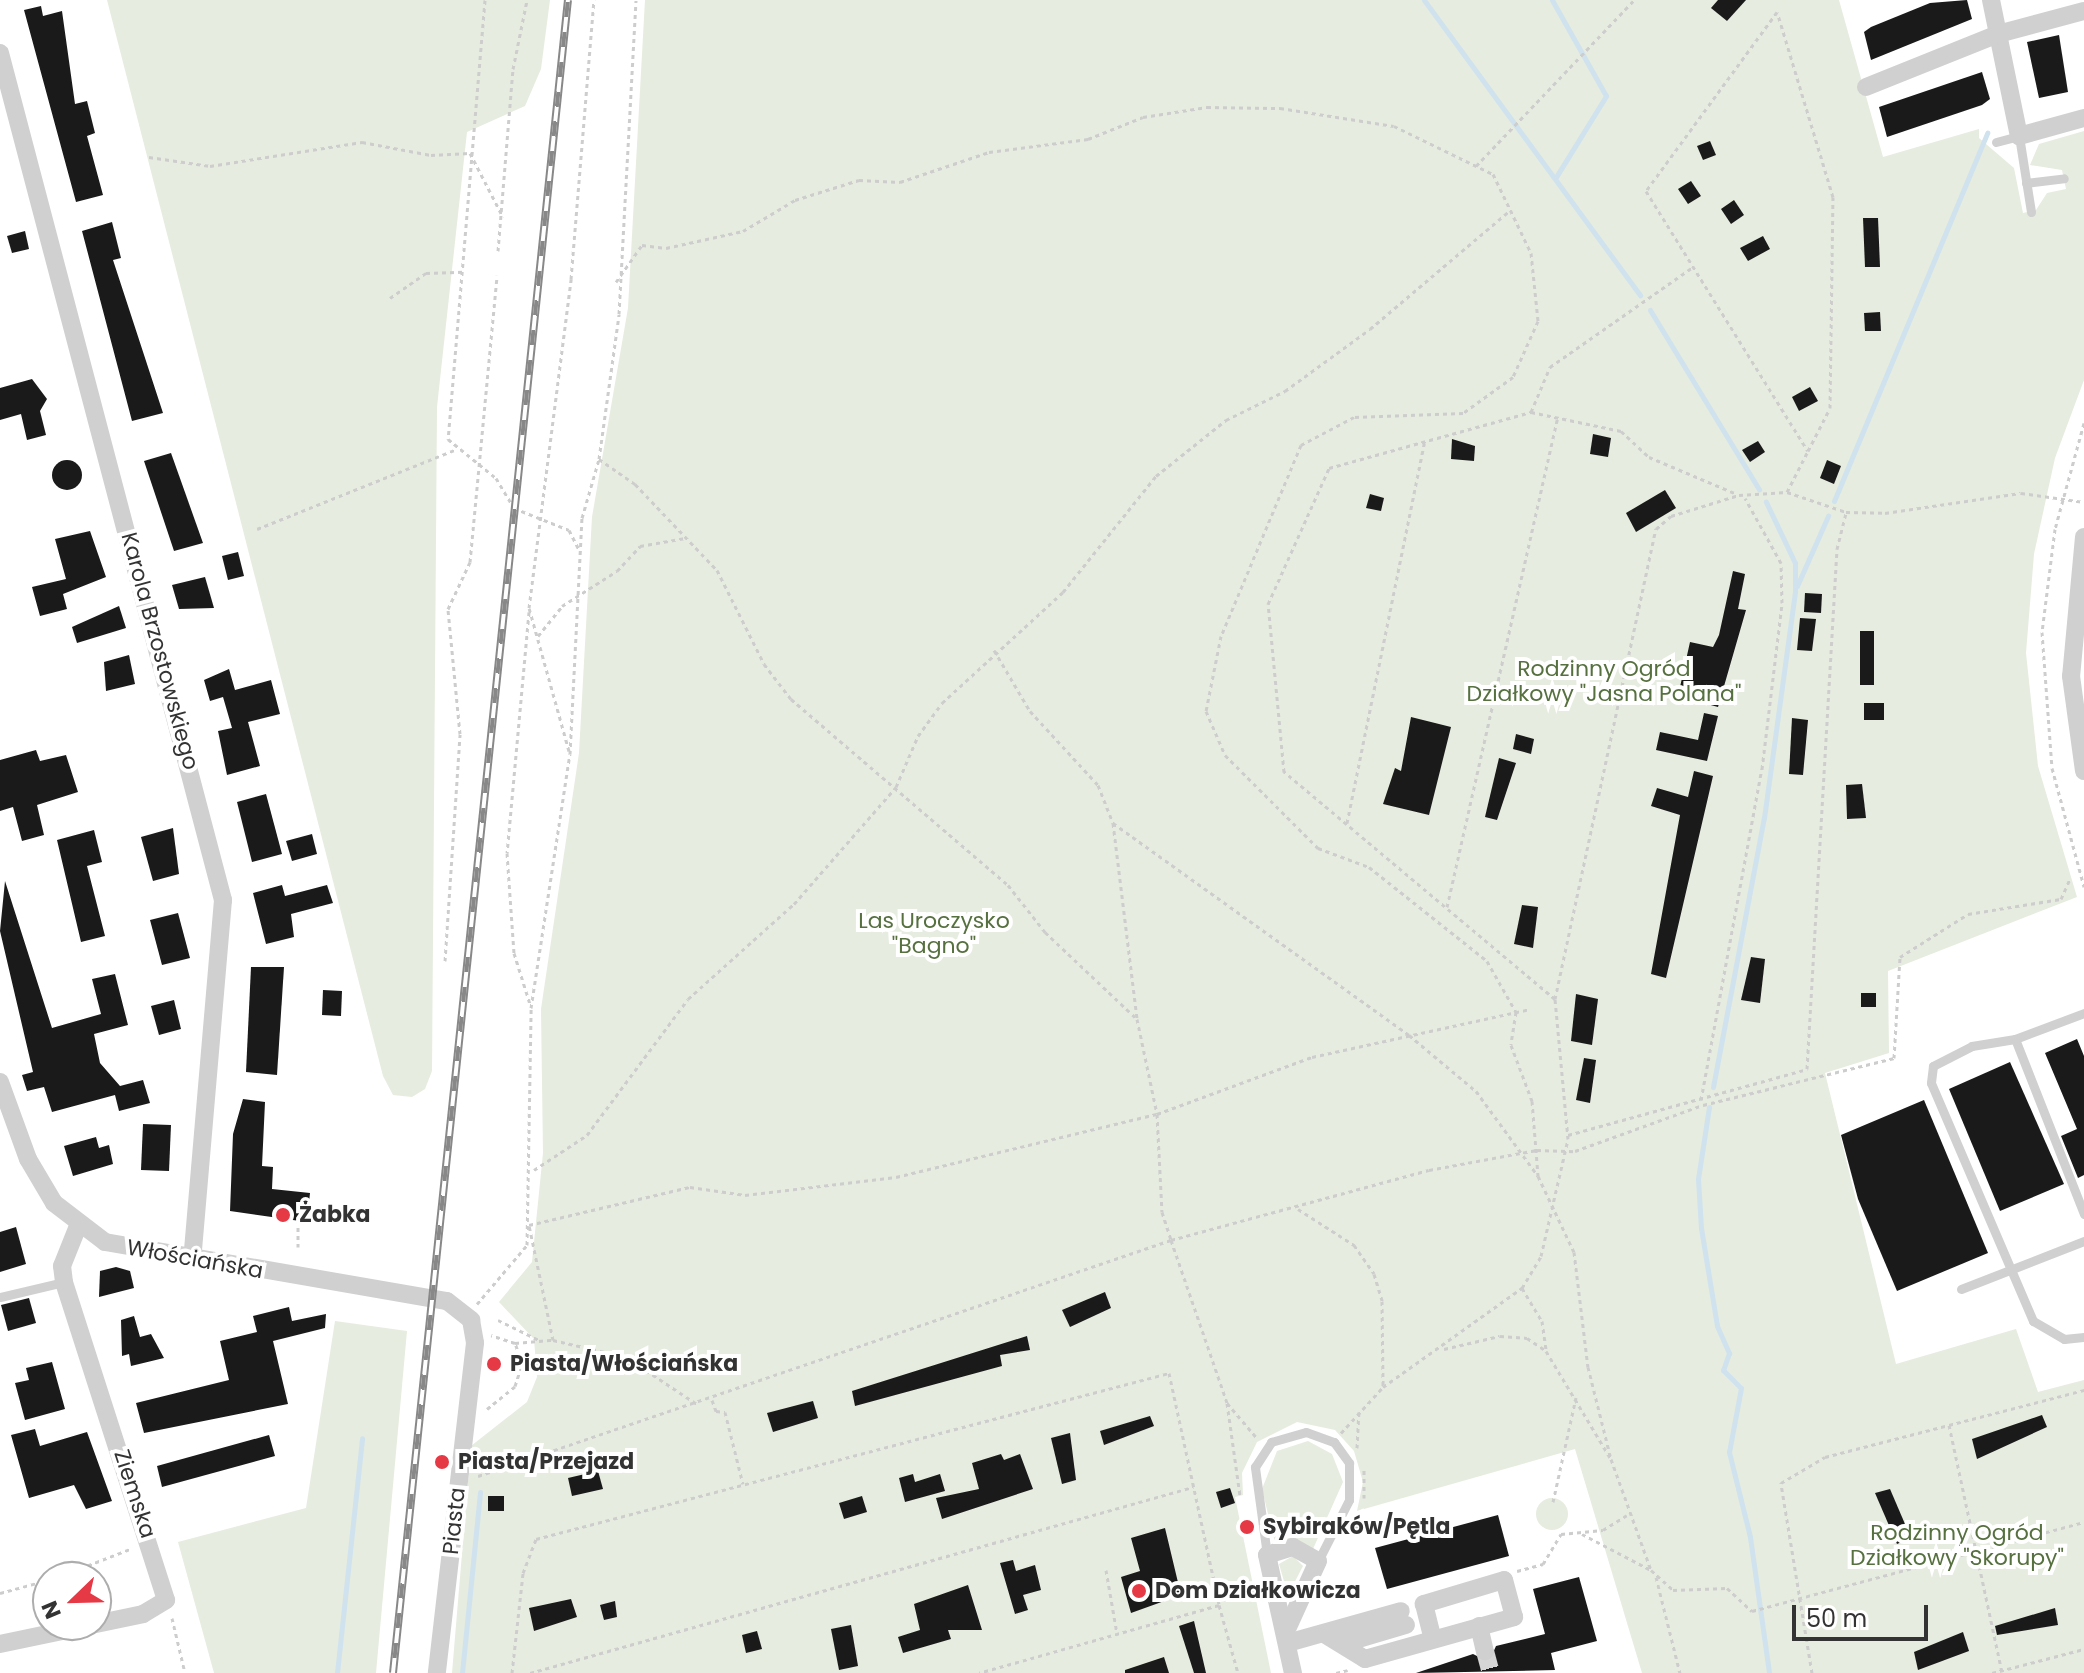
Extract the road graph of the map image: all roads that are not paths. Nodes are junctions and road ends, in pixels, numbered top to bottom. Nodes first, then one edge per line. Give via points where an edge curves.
1 (1991, 0) edge
2 (2084, 11) edge
3 (1998, 34) junction
4 (0, 53) edge
5 (1866, 87) dead end
6 (2084, 118) edge
7 (2017, 127) junction
8 (1996, 142) dead end
9 (2064, 178) dead end
10 (2026, 183) junction
11 (2031, 212) dead end
12 (2084, 537) edge
13 (2084, 771) edge
14 (2084, 1013) edge
15 (2015, 1039) junction
16 (0, 1082) edge
17 (2084, 1214) edge
18 (78, 1226) junction
19 (2084, 1241) edge
20 (192, 1260) junction
21 (2011, 1270) junction
22 (64, 1282) junction
23 (1961, 1289) dead end
24 (0, 1297) edge
25 (475, 1333) joint
26 (2084, 1337) edge
27 (1267, 1555) junction
28 (1318, 1561) junction
29 (1404, 1618) dead end
30 (1479, 1626) junction
31 (1289, 1634) junction
32 (1326, 1635) junction
33 (1433, 1639) junction
34 (0, 1644) edge
35 (1485, 1651) tunnel mouth
36 (437, 1673) edge
37 (1293, 1673) edge

1 - 3 street
2 - 3 street
3 - 5 street
3 - 7 street
4 - 20 street, Karola Brzostowskiego via 223,900
6 - 7 street
7 - 8 lane
7 - 10 lane
9 - 10 lane
10 - 11 lane
12 - 13 street via 2071,676
14 - 15 lane
15 - 17 lane
15 - 21 lane via 1972,1046 1933,1066 1931,1083
16 - 18 street, Włościańska via 36,1174
18 - 20 street, Włościańska via 105,1242
18 - 22 street, Ziemska via 62,1266
19 - 21 lane
20 - 25 street, Włościańska via 432,1298 466,1314
21 - 23 lane
21 - 26 lane via 2033,1321 2064,1339
22 - 24 lane
22 - 34 street, Ziemska via 166,1600 143,1614
25 - 36 street, Piasta
27 - 28 street via 1293,1547
27 - 28 lane via 1253,1491 1261,1454 1271,1442 1306,1432 1343,1452 1349,1500
27 - 31 street
28 - 31 street
29 - 32 street via 1358,1639
30 - 33 street
30 - 33 street via 1514,1617 1504,1580 1424,1604
30 - 35 street
31 - 32 street
31 - 37 street
32 - 33 street via 1365,1659

